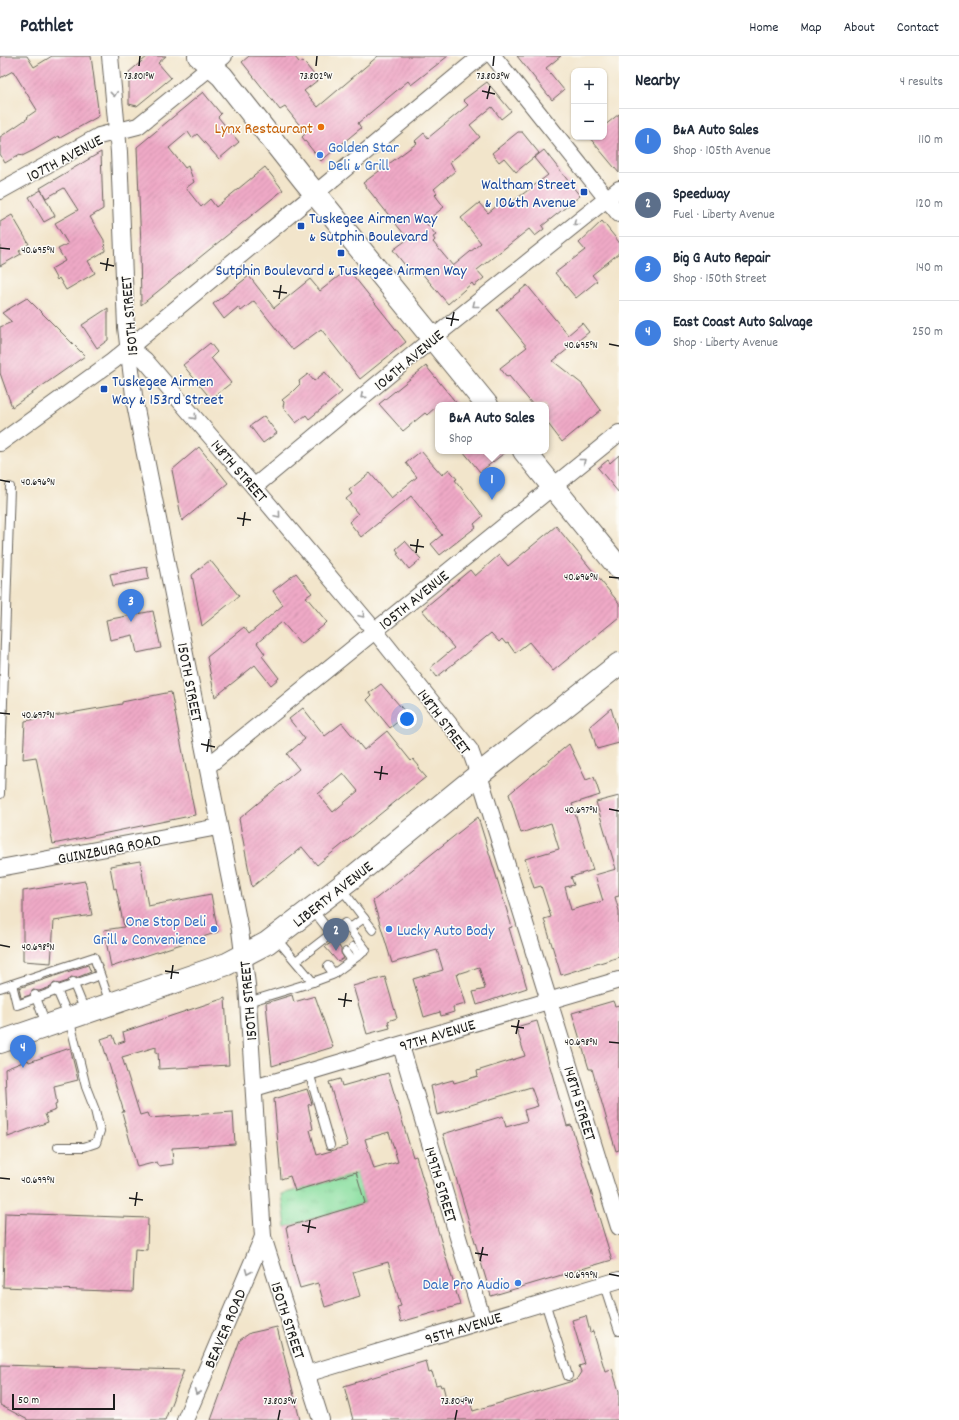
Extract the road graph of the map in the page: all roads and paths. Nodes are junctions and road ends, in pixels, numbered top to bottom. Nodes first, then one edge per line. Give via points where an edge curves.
1 (110, 56) edge
2 (481, 56) edge
3 (493, 56) edge
4 (211, 60) edge
5 (118, 132) junction
6 (619, 188) edge
7 (0, 191) edge
8 (316, 194) junction
9 (606, 199) junction
10 (619, 214) edge
11 (433, 338) junction
12 (129, 347) junction
13 (485, 402) edge
14 (619, 432) edge
15 (0, 443) edge
16 (526, 454) edge
17 (552, 486) junction
18 (10, 487) dead end
19 (254, 487) junction
20 (619, 568) edge
21 (3, 596) edge
22 (375, 631) junction
23 (617, 671) edge
24 (208, 766) junction
25 (480, 775) junction
26 (0, 794) edge
27 (218, 827) junction
28 (0, 868) edge
29 (340, 887) junction
30 (312, 909) junction
31 (364, 918) junction
32 (343, 929) junction
33 (373, 930) dead end
34 (333, 935) junction
35 (275, 937) junction
36 (353, 947) dead end
37 (346, 952) dead end
38 (243, 955) junction
39 (360, 955) junction
40 (352, 960) junction
41 (296, 961) junction
42 (328, 966) dead end
43 (334, 974) junction
44 (100, 975) junction
45 (619, 980) edge
46 (313, 982) junction
47 (74, 983) junction
48 (12, 984) junction
49 (0, 988) edge
50 (57, 989) junction
51 (35, 997) junction
52 (549, 1000) junction
53 (248, 1002) junction
54 (110, 1004) junction
55 (77, 1015) junction
56 (46, 1025) junction
57 (0, 1042) edge
58 (401, 1046) junction
59 (309, 1072) junction
60 (254, 1088) junction
61 (330, 1145) dead end
62 (58, 1147) dead end
63 (619, 1227) edge
64 (263, 1237) junction
65 (619, 1280) edge
66 (604, 1285) junction
67 (546, 1302) junction
68 (483, 1321) junction
69 (619, 1331) edge
70 (306, 1374) junction
71 (568, 1376) dead end
72 (185, 1420) edge
73 (321, 1420) edge

1 -> 5 street, 150TH STREET
2 - 8 street
3 - 9 street
4 - 5 street, 107TH AVENUE via 138,126
4 - 8 main road
5 - 7 street, 107TH AVENUE via 98,136
5 - 12 street, 150TH STREET
6 - 9 street, 106TH AVENUE
8 - 11 main road
8 - 12 street
9 - 10 street
9 -> 11 street, 106TH AVENUE
11 - 13 main road
11 -> 19 street, 106TH AVENUE
12 - 15 street
12 -> 19 street, 148TH STREET via 145,360
12 - 24 street, 150TH STREET via 135,404
17 -> 14 street, 105TH AVENUE
16 - 17 main road
17 - 20 main road
17 - 22 street, 105TH AVENUE
18 - 21 lane
19 -> 22 street, 148TH STREET
21 - 26 lane
22 - 24 street, 105TH AVENUE
22 - 25 street, 148TH STREET via 470,750
23 - 25 main road, LIBERTY AVENUE
24 - 27 street, 150TH STREET
25 - 29 main road, LIBERTY AVENUE
25 - 52 street, 148TH STREET
27 - 28 street, GUINZBURG ROAD
27 - 38 street, 150TH STREET
29 - 30 main road, LIBERTY AVENUE
29 - 31 lane
30 - 34 lane
30 - 35 main road, LIBERTY AVENUE
31 - 32 lane
31 - 33 lane
32 - 34 lane
32 - 39 lane via 366,950
34 - 41 lane via 307,957
35 - 38 main road, LIBERTY AVENUE
35 - 41 lane
36 - 39 lane
37 - 40 lane
38 - 53 street, 150TH STREET
38 - 54 main road, LIBERTY AVENUE via 227,964
39 - 40 lane
40 - 43 lane
41 - 46 lane
42 - 43 lane
43 - 46 lane via 322,976
44 - 47 lane
44 - 48 lane via 94,957 67,969
44 - 54 lane
45 - 52 street, 97TH AVENUE
46 - 53 lane
47 - 50 lane
47 - 55 lane
48 - 49 lane
48 - 51 lane via 17,1005
50 - 51 lane
50 - 55 lane
51 - 56 lane
52 - 58 street, 97TH AVENUE
52 - 63 street, 148TH STREET
53 - 60 street, 150TH STREET
54 - 55 main road, LIBERTY AVENUE
55 - 56 main road, LIBERTY AVENUE
55 - 62 lane via 86,1088 100,1132 96,1143 84,1147
56 - 57 main road, LIBERTY AVENUE
58 - 59 street, 97TH AVENUE
58 - 68 street, 149TH STREET
59 - 60 street, 97TH AVENUE
59 - 61 lane
60 - 64 street, 150TH STREET
64 - 70 street, 150TH STREET
64 -> 72 street, BEAVER ROAD
65 - 66 street, 95TH AVENUE
66 - 67 street, 95TH AVENUE
66 - 69 lane
67 - 68 street, 95TH AVENUE
67 - 71 lane
68 - 70 street, 95TH AVENUE
70 - 73 street, 150TH STREET

